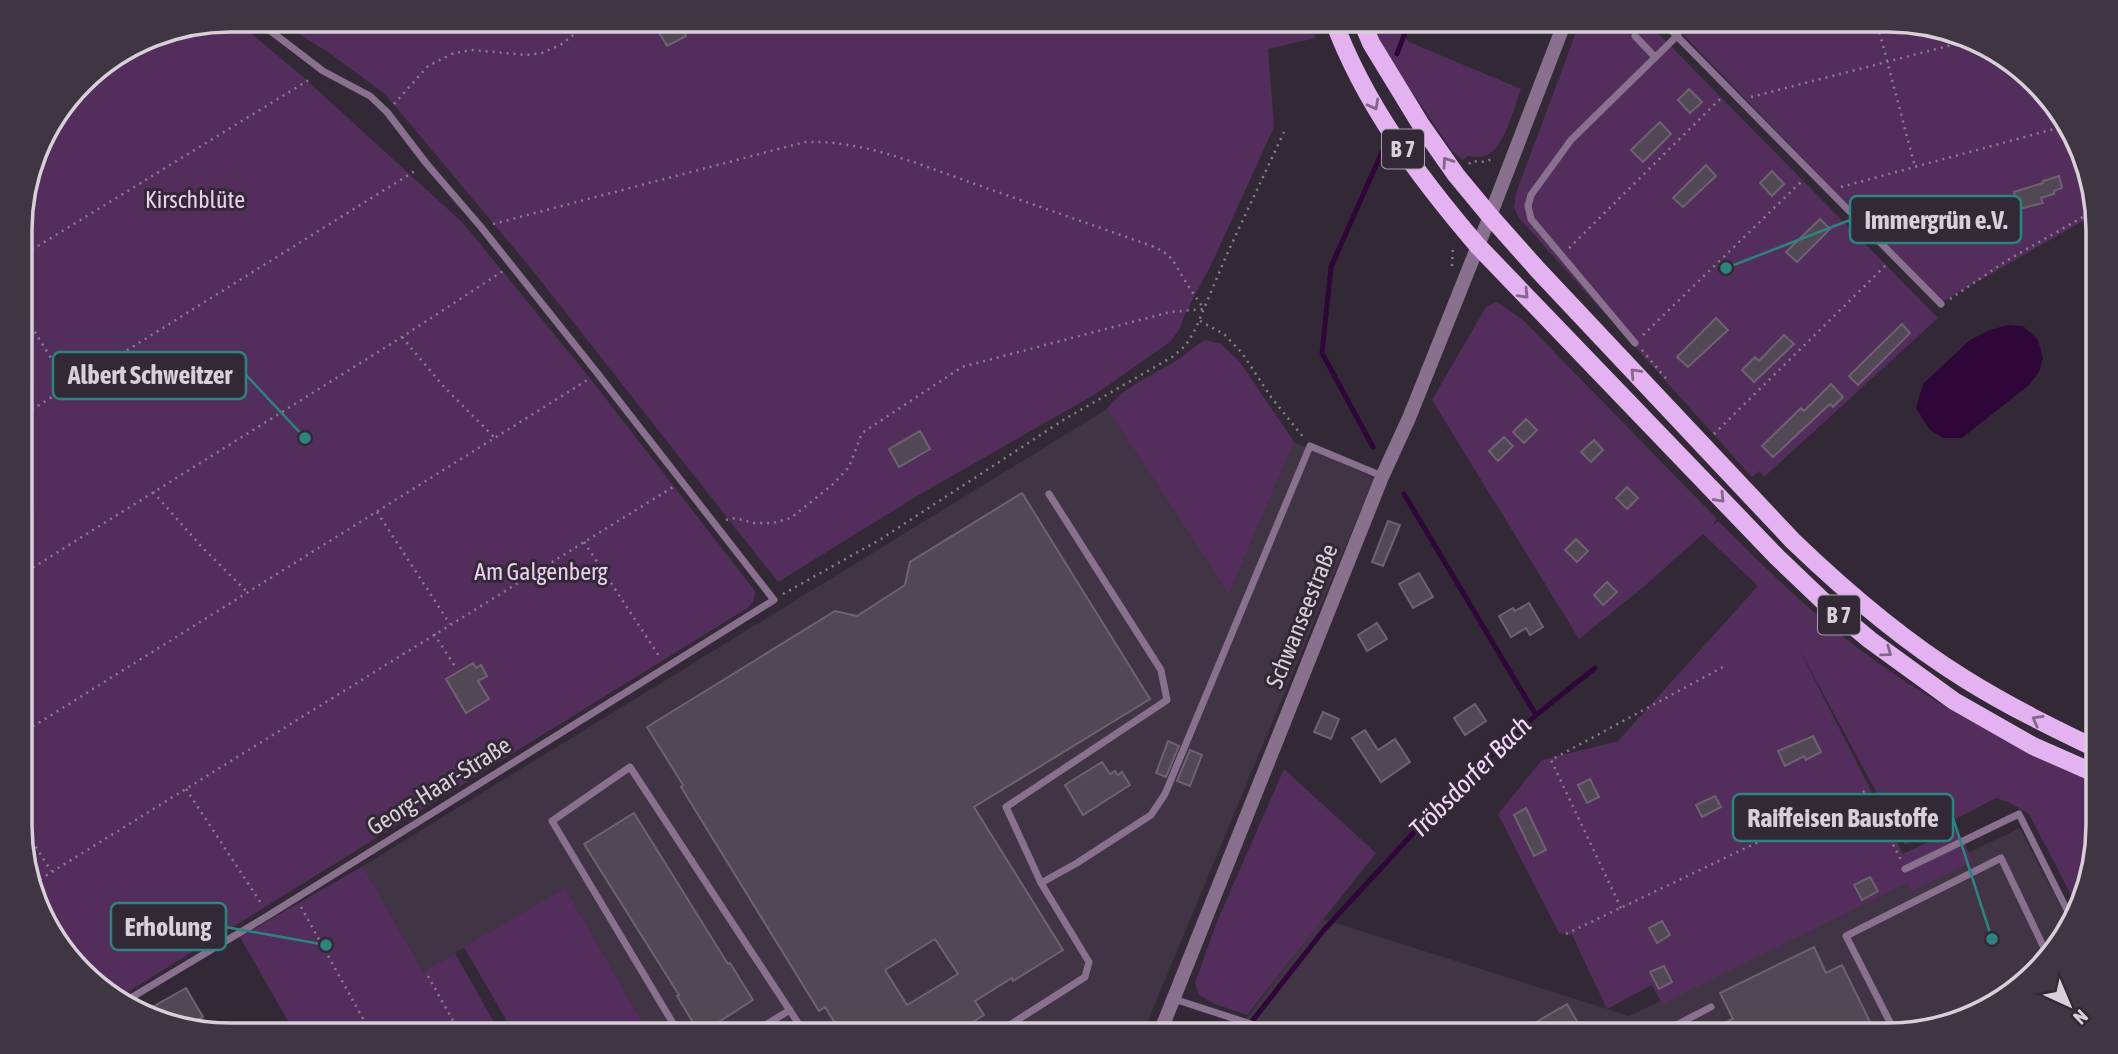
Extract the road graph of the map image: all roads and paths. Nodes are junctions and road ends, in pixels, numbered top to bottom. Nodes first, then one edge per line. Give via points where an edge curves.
1 (272, 32) edge
2 (574, 32) edge
3 (1337, 32) edge
4 (1366, 32) edge
5 (1561, 32) edge
6 (1675, 32) edge
7 (1880, 32) edge
8 (1678, 35) junction
9 (1635, 36) dead end
10 (1957, 44) edge
11 (1655, 57) junction
12 (1888, 63) junction
13 (323, 71) junction
14 (1730, 89) junction
15 (1740, 99) junction
16 (387, 112) junction
17 (2058, 128) edge
18 (1284, 132) dead end
19 (426, 163) junction
20 (1915, 167) junction
21 (1812, 172) junction
22 (1842, 186) dead end
23 (1490, 216) junction
24 (2085, 216) edge
25 (481, 227) junction
26 (1477, 245) junction
27 (32, 250) edge
28 (1562, 256) junction
29 (1894, 257) junction
30 (511, 265) junction
31 (1941, 304) joint
32 (1204, 309) junction
33 (1199, 321) junction
34 (32, 327) edge
35 (402, 337) junction
36 (1635, 343) junction
37 (598, 374) junction
38 (1670, 384) dead end
39 (69, 387) junction
40 (32, 410) edge
41 (1714, 435) dead end
42 (495, 439) junction
43 (1310, 446) junction
44 (1382, 477) junction
45 (682, 482) junction
46 (153, 492) junction
47 (1049, 494) dead end
48 (377, 512) junction
49 (718, 526) junction
50 (584, 542) junction
51 (32, 568) edge
52 (248, 593) junction
53 (774, 600) junction
54 (450, 624) junction
55 (434, 634) junction
56 (666, 667) junction
57 (1724, 667) dead end
58 (456, 668) dead end
59 (32, 727) edge
60 (2086, 744) edge
61 (2086, 769) edge
62 (186, 789) junction
63 (33, 842) edge
64 (1905, 869) joint
65 (52, 872) junction
66 (39, 880) edge
67 (1041, 883) junction
68 (296, 898) junction
69 (1621, 909) junction
70 (2067, 910) edge
71 (269, 915) junction
72 (1566, 934) dead end
73 (2043, 947) edge
74 (428, 976) dead end
75 (133, 997) edge
76 (1173, 999) junction
77 (1711, 1007) dead end
78 (790, 1010) junction
79 (1164, 1022) edge
80 (1243, 1022) edge
81 (1682, 1022) edge
82 (1890, 1022) edge
83 (365, 1023) edge
84 (454, 1023) edge
85 (673, 1023) edge
86 (769, 1023) edge
87 (798, 1023) edge
88 (1014, 1023) edge

1 - 13 lane
2 - 16 path via 542,53 454,53 428,65
3 -> 26 main road, B 7 via 1381,117 1426,184
23 -> 4 main road, B 7 via 1421,125
5 - 23 street, Schwanseestraße
6 - 8 lane
7 - 12 path
8 - 11 lane
8 - 14 lane
9 - 11 lane
10 - 12 path
11 - 28 lane via 1571,140 1531,195 1531,219
12 - 15 path
12 - 20 path
13 - 16 lane via 370,96
13 - 27 path
14 - 15 lane
14 - 28 path
15 - 21 lane
16 - 19 lane
17 - 20 path
18 - 32 path
19 - 25 lane
19 - 39 path
20 - 22 path
21 - 29 lane
21 - 36 path
23 - 26 street, Schwanseestraße
60 -> 23 main road, B 7 via 1965,679 1836,583
24 - 31 path
25 - 30 lane
25 - 32 path via 805,142 827,141 904,160 1152,246 1175,261
26 - 44 street, Schwanseestraße
26 -> 61 main road, B 7 via 1822,600 1954,701 2033,746
28 - 36 lane
29 - 31 lane
29 - 41 path
30 - 35 path
30 - 37 lane
32 - 33 path
32 - 49 path via 1170,312 962,368 862,433 849,467 791,518 773,523 735,518
33 - 43 path via 1223,334 1242,354
33 - 53 path via 1185,346 1172,357 1065,419 881,539
34 - 39 path
35 - 42 path
35 - 46 path
36 - 38 path
37 - 42 path
37 - 45 lane
39 - 40 path
42 - 48 path
43 - 44 lane
43 - 67 lane via 1165,794 1151,815
44 - 76 street, Schwanseestraße
45 - 49 lane
45 - 50 path
46 - 51 path
46 - 52 path
47 - 67 lane via 1161,670 1167,700 1006,807
48 - 52 path
48 - 54 path
49 - 53 lane
50 - 54 path
50 - 56 path
52 - 59 path
53 - 56 lane, Georg-Haar-Straße
54 - 55 path
55 - 58 path
55 - 62 path
56 - 68 lane, Georg-Haar-Straße
57 - 69 path via 1551,760
62 - 65 path
62 - 71 path
63 - 65 path
64 - 69 path via 1866,791
64 - 70 lane via 2019,814
65 - 66 path
67 - 88 lane via 1089,962 1085,977
68 - 71 lane, Georg-Haar-Straße
68 - 83 path
69 - 72 path
71 - 75 lane, Georg-Haar-Straße
73 - 82 lane via 2001,858 1846,936
74 - 84 path
76 - 79 street, Schwanseestraße
76 - 80 lane
77 - 81 lane
78 - 85 lane via 630,767 552,821
78 - 86 lane
78 - 87 lane

